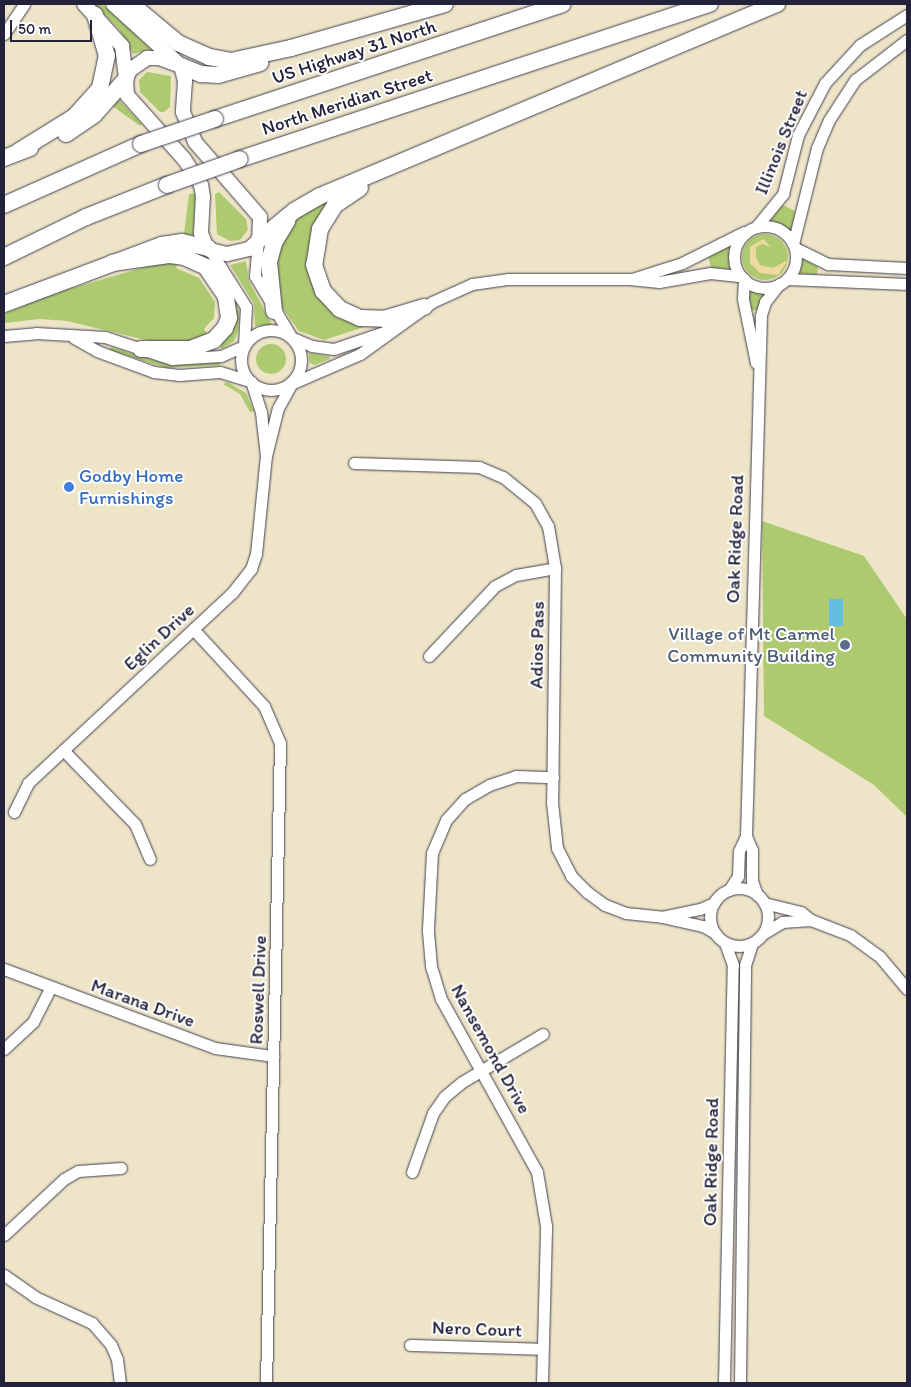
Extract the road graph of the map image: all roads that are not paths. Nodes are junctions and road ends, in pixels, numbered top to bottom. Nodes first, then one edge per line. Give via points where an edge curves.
1 (24, 4) edge
2 (113, 4) edge
3 (131, 4) edge
4 (445, 4) edge
5 (562, 4) edge
6 (710, 4) edge
7 (777, 4) edge
8 (90, 9) edge
9 (907, 15) edge
10 (4, 34) edge
11 (907, 40) edge
12 (291, 48) junction
13 (181, 66) junction
14 (126, 79) junction
15 (19, 152) junction
16 (4, 158) edge
17 (404, 160) junction
18 (4, 205) edge
19 (294, 211) junction
20 (753, 228) junction
21 (258, 240) junction
22 (794, 246) junction
23 (209, 249) junction
24 (4, 257) edge
25 (112, 263) junction
26 (907, 268) edge
27 (742, 278) junction
28 (632, 279) junction
29 (783, 282) junction
30 (907, 284) edge
31 (4, 304) edge
32 (424, 307) junction
33 (274, 311) junction
34 (392, 329) junction
35 (4, 336) edge
36 (73, 337) junction
37 (292, 337) junction
38 (243, 346) junction
39 (141, 349) junction
40 (757, 364) junction
41 (251, 381) junction
42 (292, 383) junction
43 (266, 456) junction
44 (354, 464) dead end
45 (555, 568) junction
46 (193, 629) junction
47 (429, 656) dead end
48 (63, 750) junction
49 (552, 777) junction
50 (14, 812) dead end
51 (746, 836) junction
52 (150, 859) dead end
53 (729, 890) junction
54 (761, 899) junction
55 (714, 903) junction
56 (662, 917) junction
57 (811, 920) junction
58 (714, 933) junction
59 (764, 933) junction
60 (725, 943) junction
61 (752, 943) junction
62 (4, 969) edge
63 (51, 987) junction
64 (907, 989) edge
65 (543, 1034) dead end
66 (4, 1049) edge
67 (273, 1056) junction
68 (481, 1071) junction
69 (121, 1168) dead end
70 (412, 1172) dead end
71 (4, 1235) edge
72 (4, 1275) edge
73 (410, 1345) dead end
74 (542, 1349) junction
75 (120, 1383) edge
76 (266, 1383) edge
77 (542, 1383) edge
78 (724, 1383) edge
79 (740, 1383) edge

1 - 10 street
2 - 13 main road
3 - 12 highway via 178,43 217,59 238,60
4 - 12 highway
5 - 18 highway, US Highway 31 North, bridge via 141,144
6 - 24 highway, North Meridian Street, bridge via 167,185 86,217
7 - 17 highway
8 - 14 main road via 122,46
8 - 15 highway via 107,56 100,88 74,117
9 - 20 street, Illinois Street via 860,45 825,83 798,135 782,194
11 - 22 street, Illinois Street via 855,80 828,120 817,148
12 - 13 highway via 229,74 201,74
13 - 14 main road via 159,58 147,58 134,65
13 - 21 main road via 185,81 182,112 188,128 222,176 255,208 261,221
14 - 15 highway via 82,124 60,137
14 - 23 main road via 126,92 132,104 184,159 201,185 202,233
15 - 16 highway
17 - 19 highway via 320,196
17 - 32 highway via 335,205 320,229 314,265 328,300 353,316 384,319
19 - 21 highway
19 - 33 highway via 274,243 270,257 268,276
20 - 22 street via 776,228
20 - 27 street via 738,241 734,252 734,263
20 - 28 street via 682,263
21 - 23 main road via 249,249 236,254
21 - 33 street via 255,276
22 - 26 street via 828,264
22 - 29 street via 795,265
23 - 25 highway via 191,243 171,243
23 - 38 street via 245,303 248,319
25 - 31 highway
25 - 39 highway via 184,257 206,267 226,297 229,318 214,340 190,349
27 - 28 street via 710,273 659,282
27 - 29 street via 763,288
27 - 40 street, Oak Ridge Road via 743,299
28 - 32 street via 488,281 449,292
29 - 30 street
29 - 40 street, Oak Ridge Road via 761,313
32 - 34 street
33 - 37 street
34 - 37 street via 334,348 312,346
34 - 42 street via 360,354
35 - 36 street
36 - 39 street via 105,337
36 - 41 street via 97,351 154,372 179,375 222,372
37 - 38 street via 265,330 252,335
37 - 42 street via 301,363
38 - 39 street via 221,356 189,359 166,357
38 - 41 street via 241,363
40 - 51 street, Oak Ridge Road
41 - 42 street via 271,391
41 - 43 street, Eglin Drive via 261,412
42 - 43 street, Eglin Drive via 278,408
43 - 46 street, Eglin Drive via 256,554 251,569 232,593
44 - 45 street, Adios Pass via 465,465 503,477 520,489 548,526
45 - 47 street via 516,575 495,586
45 - 49 street, Adios Pass
46 - 48 street, Eglin Drive
46 - 67 street, Roswell Drive via 264,706 280,743
48 - 50 street, Eglin Drive via 28,783
48 - 52 street via 135,824
49 - 56 street, Adios Pass via 554,836 571,876 605,905 636,915
49 - 68 street, Nansemond Drive via 516,776 476,791 446,820 432,853 428,929 433,974 441,999
51 - 53 street, Oak Ridge Road via 739,851 738,876
51 - 54 street, Oak Ridge Road via 752,850 752,881
53 - 54 street via 744,889
53 - 55 street
54 - 57 street via 801,912
54 - 59 street via 768,916
55 - 56 street, Adios Pass via 700,910
55 - 58 street via 710,918
56 - 58 street, Adios Pass via 703,926
57 - 59 street via 782,922
57 - 64 street via 834,927 867,946
58 - 60 street
59 - 61 street
60 - 61 street via 738,946
60 - 78 street, Oak Ridge Road via 733,965
61 - 79 street, Oak Ridge Road via 745,965
62 - 63 street, Marana Drive
63 - 66 street via 32,1022
63 - 67 street, Marana Drive via 215,1048
65 - 68 street
67 - 76 street, Roswell Drive
68 - 70 street via 462,1082 437,1106
68 - 74 street, Nansemond Drive via 532,1157 542,1190 546,1226
69 - 71 street via 78,1171 64,1179
72 - 75 street via 35,1297 92,1323 111,1345
73 - 74 street, Nero Court
74 - 77 street, Nansemond Drive

